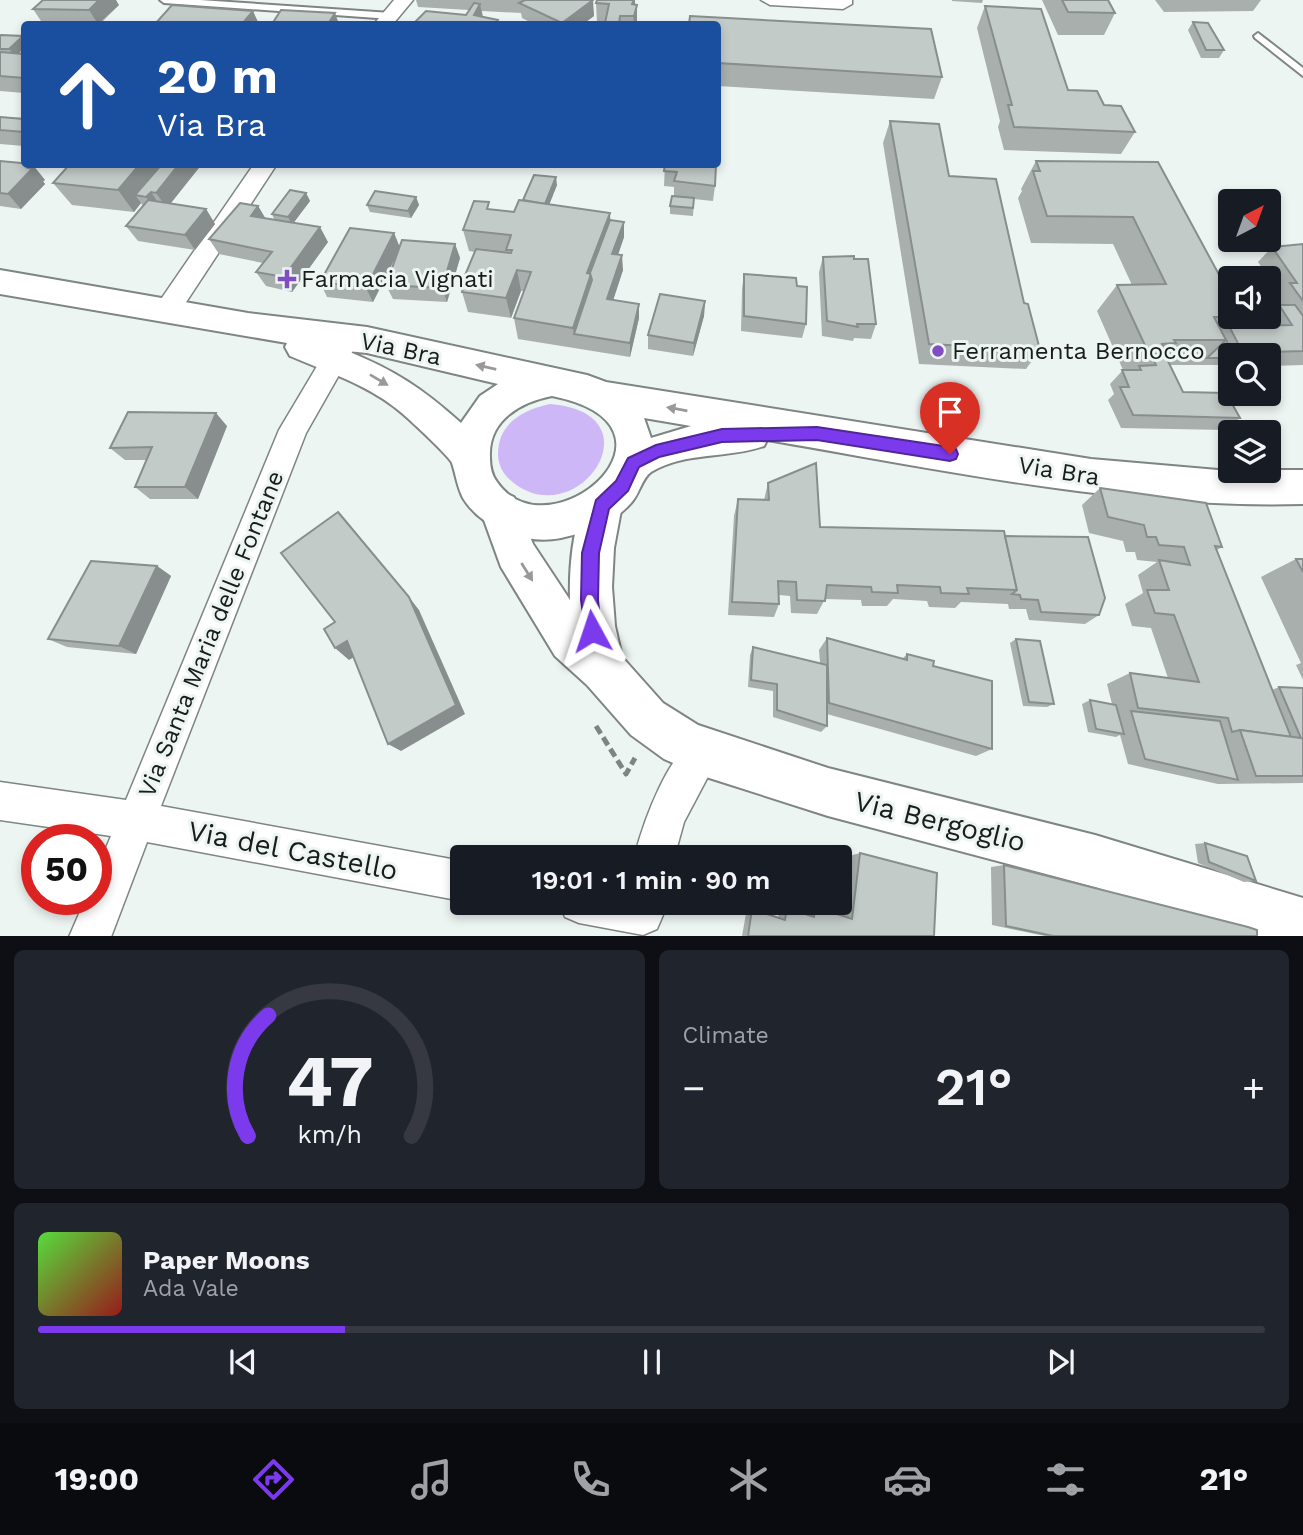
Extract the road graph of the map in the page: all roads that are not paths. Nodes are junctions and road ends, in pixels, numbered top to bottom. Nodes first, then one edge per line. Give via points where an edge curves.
1 (164, 0) edge
2 (404, 0) edge
3 (770, 0) edge
4 (843, 2) edge
5 (387, 20) edge
6 (1258, 36) dead end
7 (1303, 72) edge
8 (263, 168) edge
9 (0, 282) edge
10 (166, 312) junction
11 (340, 348) junction
12 (552, 382) junction
13 (607, 396) junction
14 (817, 433) junction
15 (469, 454) junction
16 (633, 463) junction
17 (1303, 487) edge
18 (602, 505) junction
19 (500, 509) junction
20 (603, 669) junction
21 (703, 752) junction
22 (0, 801) edge
23 (137, 821) junction
24 (657, 845) edge
25 (450, 879) edge
26 (1303, 925) edge
27 (90, 936) edge

1 - 5 lane
2 - 5 street
3 - 4 street
6 - 7 lane
8 - 10 street
9 - 10 main road, Via Bra
10 - 11 main road, Via Bra
12 -> 11 main road, Via Bra
11 -> 15 main road, Via Bra via 371,375 414,402
11 - 23 street, Via Santa Maria delle Fontane via 293,430
12 - 13 main road, Via Bra via 572,383
12 - 15 main road, Via Bra via 527,386 486,412 474,432
14 -> 13 main road, Via Bra
13 - 16 main road, Via Bra via 631,425
14 - 16 main road, Via Bra via 722,436 656,452
14 - 17 main road, Via Bra via 1111,479 1254,490
15 - 19 main road via 472,475 482,494
16 - 18 main road via 622,486
18 - 19 main road via 577,517 550,522 524,520
18 - 20 main road, Via Bergoglio via 591,553 589,600
19 -> 20 main road, Via Bergoglio via 516,554 571,641
20 - 21 main road, Via Bergoglio via 655,724
21 - 24 street via 672,801
21 - 26 main road, Via Bergoglio via 828,792 1096,861
22 - 23 street, Via del Castello
23 - 25 street, Via del Castello
23 - 27 street, Via Santa Maria delle Fontane

